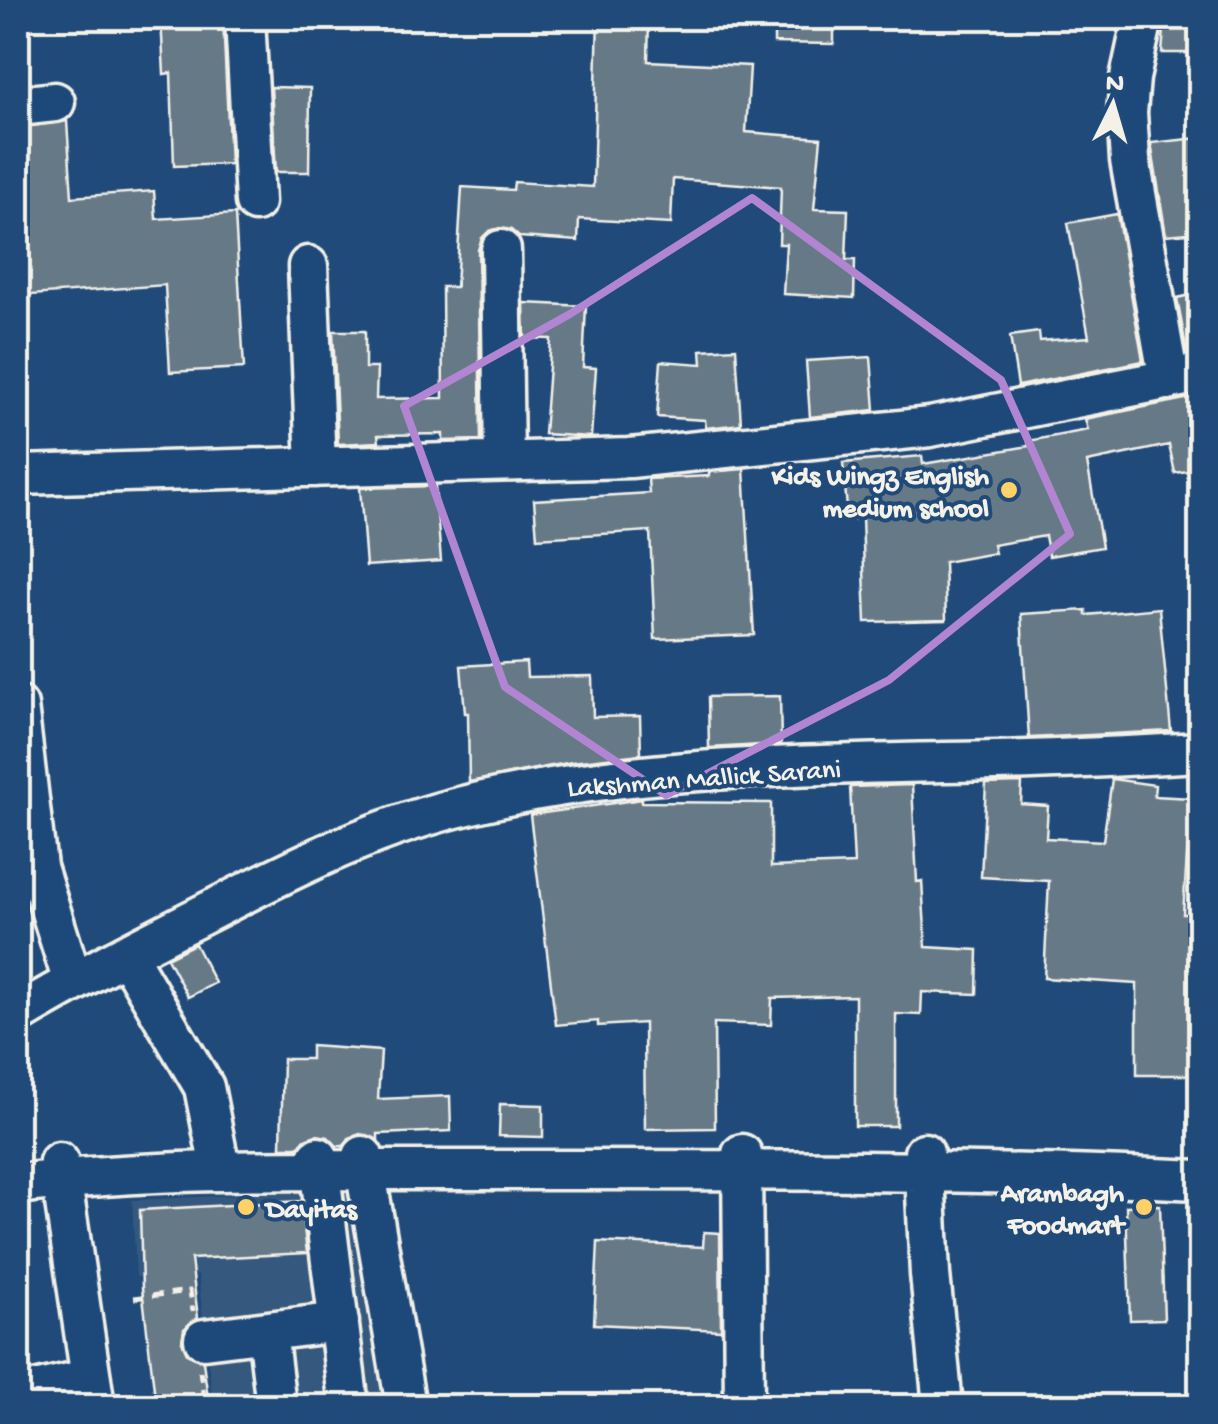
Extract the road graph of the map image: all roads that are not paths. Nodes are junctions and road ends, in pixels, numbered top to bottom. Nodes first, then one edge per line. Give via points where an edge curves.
1 (245, 18) edge
2 (1143, 18) edge
3 (56, 102) dead end
4 (18, 106) edge
5 (254, 202) dead end
6 (502, 250) dead end
7 (308, 266) dead end
8 (1185, 376) edge
9 (504, 462) junction
10 (316, 467) junction
11 (18, 475) edge
12 (18, 706) edge
13 (1200, 752) edge
14 (126, 954) junction
15 (73, 982) junction
16 (18, 1014) edge
17 (218, 1158) junction
18 (925, 1161) junction
19 (742, 1162) junction
20 (364, 1163) junction
21 (1200, 1163) edge
22 (319, 1164) junction
23 (18, 1166) edge
24 (60, 1170) junction
25 (1200, 1180) edge
26 (18, 1184) edge
27 (339, 1322) junction
28 (267, 1331) junction
29 (204, 1339) dead end
30 (93, 1392) edge
31 (18, 1395) edge
32 (276, 1406) edge
33 (349, 1406) edge
34 (406, 1406) edge
35 (744, 1406) edge
36 (943, 1406) edge

1 - 5 street
2 - 8 street via 1130,78 1130,160
3 - 4 street
6 - 9 street
7 - 10 street
8 - 9 street via 930,427 630,458
9 - 10 street
10 - 11 street
12 - 15 street via 38,867
13 - 14 street, Lakshman Mallick Sarani via 780,765 527,791 352,842
14 - 15 street, Lakshman Mallick Sarani
14 - 17 street via 204,1087
15 - 16 street, Lakshman Mallick Sarani
17 - 22 street
17 - 24 street via 112,1158
18 - 19 street
18 - 21 street
18 - 25 street
18 - 36 street
19 - 20 street
19 - 35 street
20 - 22 street
20 - 34 street
22 - 24 street via 89,1175
22 - 27 street
23 - 24 street
24 - 26 street
24 - 30 street
27 - 28 street
27 - 33 street
28 - 29 street
28 - 32 street
30 - 31 street

